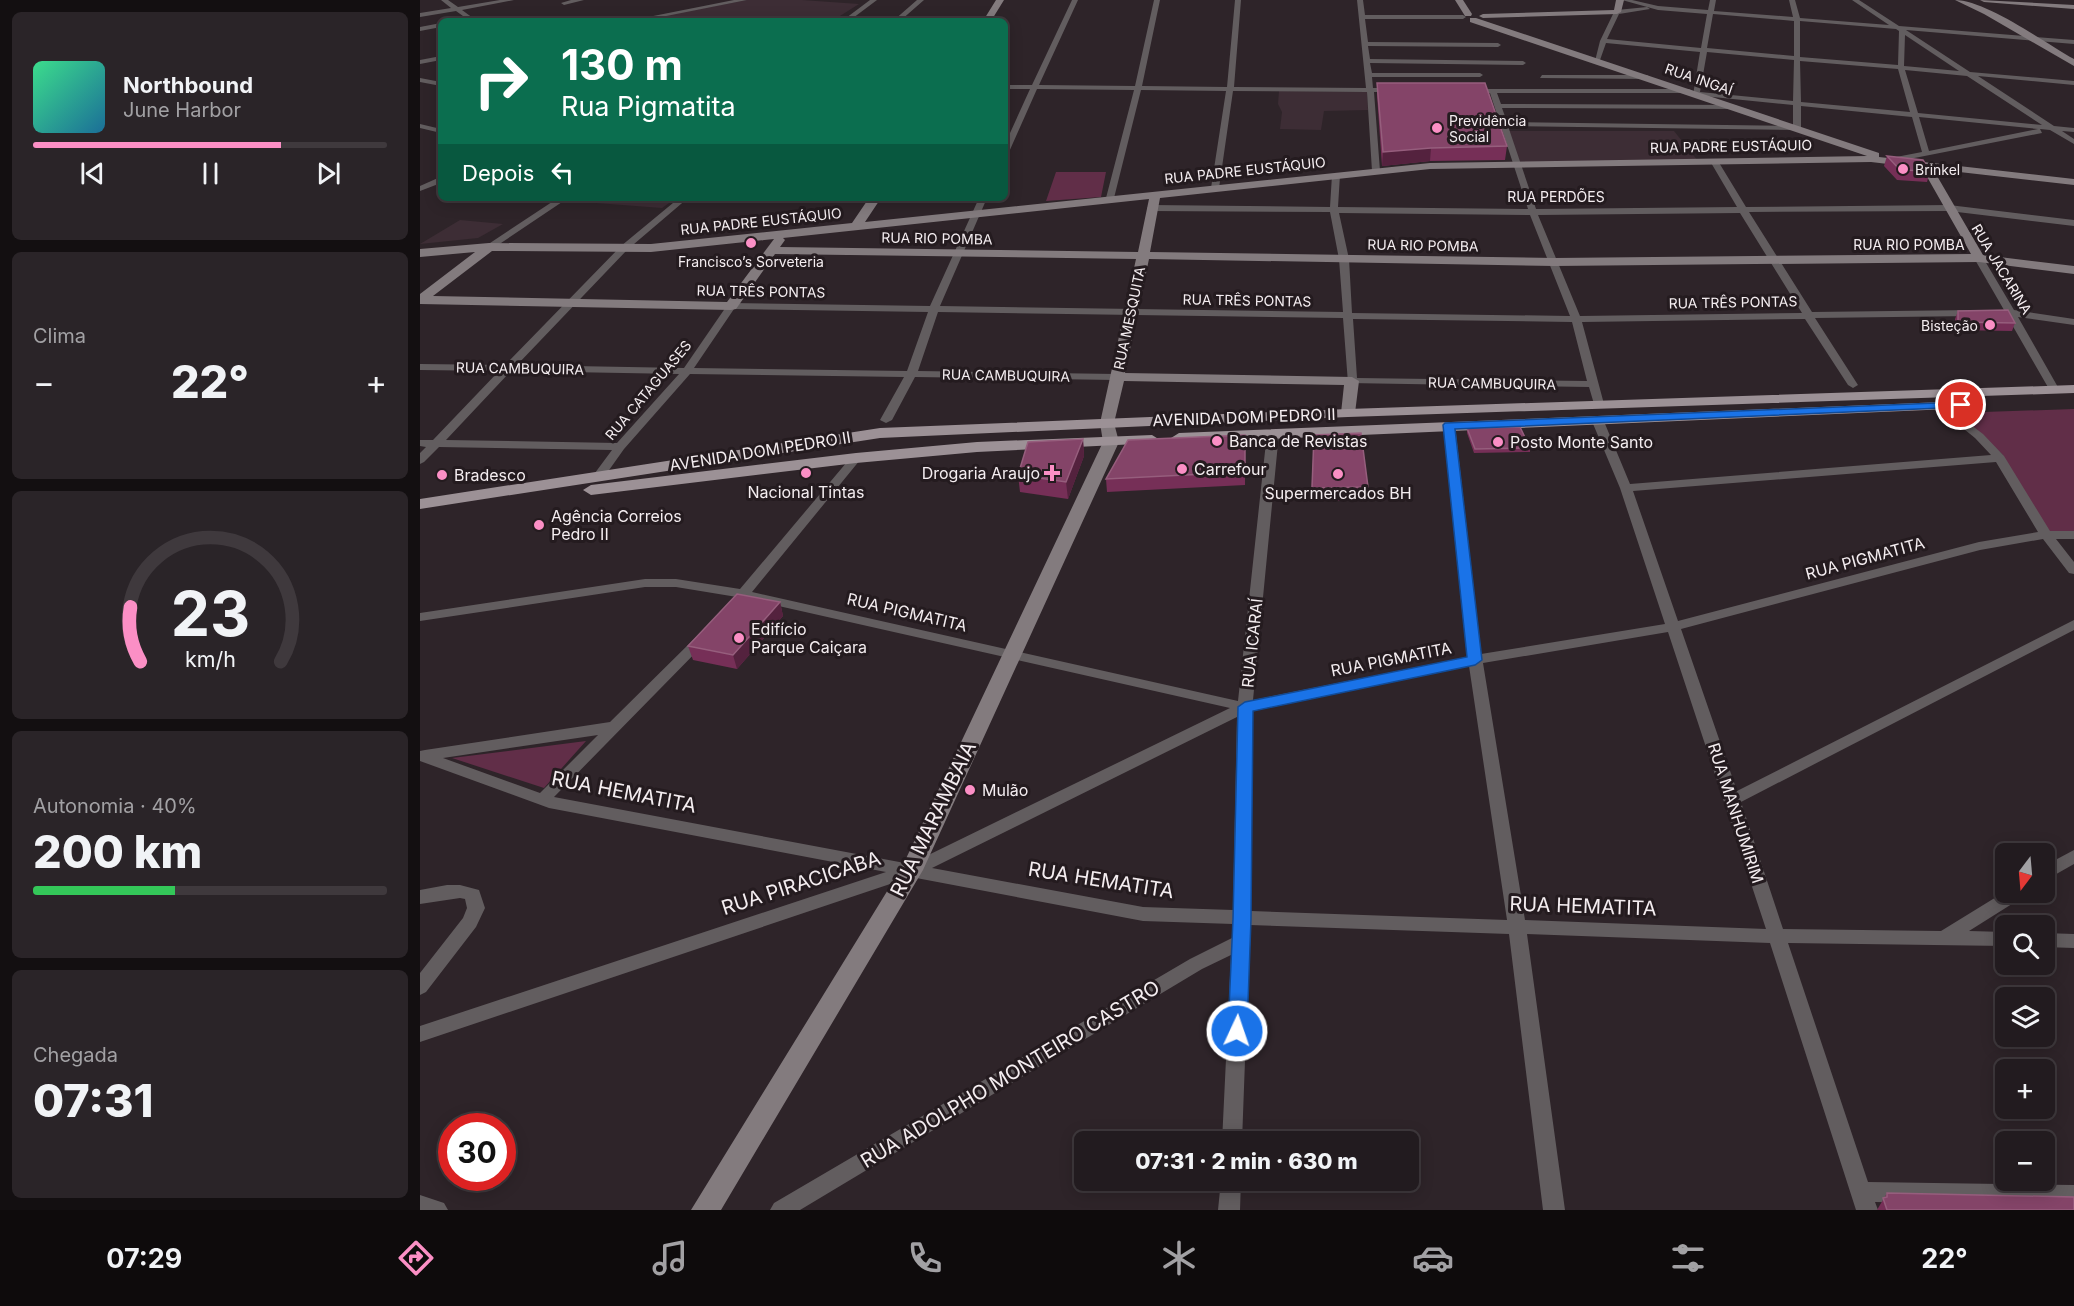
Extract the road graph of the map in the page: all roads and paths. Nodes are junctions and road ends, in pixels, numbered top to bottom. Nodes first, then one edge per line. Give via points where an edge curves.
1 (444, 0) edge
2 (511, 0) edge
3 (581, 0) edge
4 (744, 0) edge
5 (874, 0) edge
6 (921, 0) edge
7 (1000, 0) edge
8 (1011, 0) edge
9 (1075, 0) edge
10 (1157, 0) edge
11 (1238, 0) edge
12 (1360, 0) edge
13 (1459, 0) edge
14 (1620, 0) edge
15 (1625, 0) edge
16 (1713, 0) edge
17 (1792, 0) edge
18 (1855, 0) edge
19 (1959, 0) edge
20 (1976, 0) edge
21 (1984, 0) edge
22 (564, 3) dead end
23 (690, 4) dead end
24 (2074, 7) edge
25 (699, 8) junction
26 (1658, 8) junction
27 (458, 9) junction
28 (1617, 12) junction
29 (1987, 12) junction
30 (1711, 13) junction
31 (420, 15) edge
32 (1474, 15) junction
33 (1362, 17) junction
34 (468, 18) edge
35 (647, 18) edge
36 (849, 18) edge
37 (900, 18) edge
38 (989, 18) edge
39 (1000, 18) edge
40 (1797, 20) junction
41 (438, 26) edge
42 (1902, 28) junction
43 (420, 29) edge
44 (2031, 38) junction
45 (1603, 41) junction
46 (2074, 42) edge
47 (1365, 44) junction
48 (1498, 45) dead end
49 (1705, 50) junction
50 (1797, 58) junction
51 (438, 59) edge
52 (1597, 60) junction
53 (1366, 61) junction
54 (420, 62) edge
55 (1523, 63) dead end
56 (2074, 63) edge
57 (1901, 68) junction
58 (1971, 73) junction
59 (1367, 75) junction
60 (1480, 75) dead end
61 (1542, 77) dead end
62 (1642, 77) junction
63 (420, 80) edge
64 (438, 83) edge
65 (2074, 83) edge
66 (1008, 87) edge
67 (1036, 87) junction
68 (1138, 88) junction
69 (1230, 89) junction
70 (1370, 90) junction
71 (1404, 90) edge
72 (1460, 90) edge
73 (1493, 91) junction
74 (1695, 93) junction
75 (1729, 102) junction
76 (1797, 104) junction
77 (1498, 106) junction
78 (1916, 114) junction
79 (1768, 123) junction
80 (1505, 124) junction
81 (420, 126) edge
82 (1797, 128) junction
83 (2055, 128) junction
84 (438, 130) edge
85 (2074, 130) edge
86 (2074, 142) edge
87 (1008, 146) edge
88 (1926, 158) junction
89 (1894, 160) junction
90 (1714, 161) junction
91 (1519, 164) junction
92 (1376, 171) junction
93 (1336, 175) junction
94 (438, 181) edge
95 (2074, 182) edge
96 (1215, 188) junction
97 (420, 189) edge
98 (1155, 195) junction
99 (1110, 198) junction
100 (559, 201) edge
101 (680, 201) edge
102 (873, 201) edge
103 (981, 201) edge
104 (1036, 206) junction
105 (1151, 208) junction
106 (1948, 208) junction
107 (1334, 209) junction
108 (1742, 210) junction
109 (1533, 212) junction
110 (975, 214) junction
111 (2074, 224) edge
112 (857, 225) junction
113 (783, 234) junction
114 (489, 246) junction
115 (624, 248) junction
116 (771, 250) junction
117 (420, 252) edge
118 (958, 253) junction
119 (1142, 255) junction
120 (1979, 258) junction
121 (1344, 259) junction
122 (1773, 260) junction
123 (1554, 262) junction
124 (2074, 270) edge
125 (420, 300) edge
126 (569, 304) junction
127 (731, 306) junction
128 (934, 308) junction
129 (1132, 313) junction
130 (2011, 313) junction
131 (1350, 316) junction
132 (1808, 316) junction
133 (1576, 319) junction
134 (2074, 322) edge
135 (420, 367) edge
136 (510, 368) junction
137 (687, 370) junction
138 (912, 374) junction
139 (1116, 377) junction
140 (1352, 381) junction
141 (1592, 384) junction
142 (1853, 385) dead end
143 (2054, 389) junction
144 (2074, 389) edge
145 (2074, 399) edge
146 (1942, 406) junction
147 (1598, 412) junction
148 (1348, 413) junction
149 (886, 420) dead end
150 (1107, 423) junction
151 (1449, 425) junction
152 (1273, 433) junction
153 (1111, 442) junction
154 (420, 443) edge
155 (436, 443) junction
156 (620, 447) junction
157 (856, 458) junction
158 (2000, 458) junction
159 (420, 460) edge
160 (598, 477) junction
161 (1626, 488) junction
162 (420, 504) edge
163 (420, 515) edge
164 (2046, 535) junction
165 (2074, 535) edge
166 (2074, 570) edge
167 (743, 594) junction
168 (420, 617) edge
169 (2074, 624) edge
170 (1672, 627) junction
171 (701, 640) edge
172 (1011, 654) junction
173 (1475, 660) junction
174 (1245, 707) junction
175 (614, 727) junction
176 (421, 756) edge
177 (542, 800) junction
178 (1732, 800) junction
179 (2074, 856) edge
180 (2055, 868) edge
181 (912, 870) junction
182 (420, 897) edge
183 (2000, 903) edge
184 (1242, 919) junction
185 (1516, 926) junction
186 (1776, 936) junction
187 (1946, 937) junction
188 (1995, 939) edge
189 (2055, 940) edge
190 (2074, 941) edge
191 (1241, 942) junction
192 (420, 987) edge
193 (420, 1034) edge
194 (1232, 1131) edge
195 (1230, 1191) edge
196 (2074, 1195) edge
197 (1864, 1201) edge
198 (420, 1205) edge
199 (437, 1210) edge
200 (705, 1210) edge
201 (781, 1210) edge
202 (1229, 1210) edge
203 (1554, 1210) edge

1 - 27 street
2 - 27 street
3 - 22 street
4 - 25 street
5 - 36 street
6 - 37 street
7 - 38 street
8 - 39 street
9 - 67 street
10 - 68 street
11 - 69 street
12 - 33 street
13 - 32 street
14 - 28 street
15 - 26 street
16 - 30 street
17 - 40 street
18 - 42 street
19 - 29 street
20 - 29 street
21 - 24 street
23 - 25 street
25 - 35 street
26 - 28 street
26 - 30 street
27 - 31 street
27 - 34 street
28 - 32 street
28 - 45 street
29 - 44 street
30 - 40 street
30 - 49 street
32 - 33 street
32 - 52 street, RUA INGAÍ
33 - 47 street
40 - 42 street
40 - 50 street
41 - 43 street
42 - 44 street
42 - 57 street, RUA JACARINA
42 - 58 street
44 - 46 street
44 - 56 street
45 - 49 street
45 - 52 street
47 - 48 street
47 - 53 street
49 - 50 street
49 - 74 street
50 - 57 street
50 - 76 street
51 - 54 street
52 - 62 street, RUA INGAÍ
53 - 55 street
53 - 59 street
57 - 58 street
57 - 78 street, RUA JACARINA
58 - 65 street
58 - 83 street
59 - 60 street
59 - 70 street
61 - 62 street
62 - 74 street, RUA INGAÍ
63 - 64 street
66 - 67 street
67 - 68 street
67 - 87 street
68 - 69 street
68 - 99 street
69 - 70 street
69 - 96 street
70 - 71 street
70 - 92 street
72 - 73 street
73 - 74 street
73 - 77 street, RUA MANHUMIRIM
74 - 75 street, RUA INGAÍ
75 - 76 street
75 - 77 street
75 - 79 street, RUA INGAÍ
76 - 78 street
76 - 82 street
77 - 80 street, RUA MANHUMIRIM
78 - 83 street
78 - 88 street, RUA JACARINA
79 - 80 street
79 - 82 street, RUA INGAÍ
80 - 91 street, RUA MANHUMIRIM
81 - 84 street
82 - 89 street, RUA INGAÍ
83 - 85 street
83 - 86 street
83 - 88 street
88 - 89 street, RUA PADRE EUSTÁQUIO
88 - 95 street, RUA PADRE EUSTÁQUIO
88 - 106 street, RUA JACARINA
89 - 90 street, RUA PADRE EUSTÁQUIO
90 - 91 street, RUA PADRE EUSTÁQUIO
90 - 108 street
91 - 92 street, RUA PADRE EUSTÁQUIO
91 - 109 street, RUA MANHUMIRIM
92 - 93 street, RUA PADRE EUSTÁQUIO
93 - 96 street, RUA PADRE EUSTÁQUIO
93 - 107 street
94 - 97 street
96 - 98 street, RUA PADRE EUSTÁQUIO
98 - 99 street, RUA PADRE EUSTÁQUIO
98 - 105 street, RUA MESQUITA
99 - 104 street, RUA PADRE EUSTÁQUIO
100 - 114 street
101 - 115 street
102 - 112 street
103 - 110 street
104 - 105 street, RUA PERDÕES
104 - 110 street, RUA PADRE EUSTÁQUIO
105 - 107 street, RUA PERDÕES
105 - 119 street, RUA MESQUITA
106 - 108 street, RUA PERDÕES
106 - 111 street, RUA PERDÕES
106 - 120 street, RUA JACARINA
107 - 109 street, RUA PERDÕES
107 - 121 street
108 - 109 street, RUA PERDÕES
108 - 122 street
109 - 123 street, RUA MANHUMIRIM
110 - 112 street, RUA PADRE EUSTÁQUIO
110 - 118 street
112 - 113 street, RUA PADRE EUSTÁQUIO
113 - 115 street, RUA PADRE EUSTÁQUIO
113 - 116 street, RUA CATAGUASES
114 - 115 street, RUA PADRE EUSTÁQUIO
114 - 117 street, RUA PADRE EUSTÁQUIO
114 - 125 street
115 - 126 street
116 - 118 street, RUA RIO POMBA
116 - 127 street, RUA CATAGUASES
118 - 119 street, RUA RIO POMBA
118 - 128 street
119 - 121 street, RUA RIO POMBA
119 - 129 street, RUA MESQUITA
120 - 122 street, RUA RIO POMBA
120 - 124 street, RUA RIO POMBA
120 - 130 street, RUA JACARINA
121 - 123 street, RUA RIO POMBA
121 - 131 street
122 - 123 street, RUA RIO POMBA
122 - 132 street
123 - 133 street, RUA MANHUMIRIM
125 - 126 street, RUA TRÊS PONTAS
126 - 127 street, RUA TRÊS PONTAS
126 - 136 street
127 - 128 street, RUA TRÊS PONTAS
127 - 137 street, RUA CATAGUASES
128 - 129 street, RUA TRÊS PONTAS
128 - 138 street
129 - 131 street, RUA TRÊS PONTAS
129 - 139 street, RUA MESQUITA
130 - 132 street, RUA TRÊS PONTAS
130 - 134 street, RUA TRÊS PONTAS
130 - 143 street, RUA JACARINA
131 - 133 street, RUA TRÊS PONTAS
131 - 140 street
132 - 133 street, RUA TRÊS PONTAS
132 - 142 street
133 - 141 street, RUA MANHUMIRIM
135 - 136 street, RUA CAMBUQUIRA
136 - 137 street, RUA CAMBUQUIRA
136 - 155 street
137 - 138 street, RUA CAMBUQUIRA
137 - 156 street, RUA CATAGUASES
138 - 139 street, RUA CAMBUQUIRA
138 - 149 street
139 - 140 street, RUA CAMBUQUIRA
139 - 150 street, RUA MESQUITA
140 - 141 street, RUA CAMBUQUIRA
140 - 148 street
141 - 147 street, RUA MANHUMIRIM
143 - 144 main road, AVENIDA DOM PEDRO II
143 - 147 main road, AVENIDA DOM PEDRO II
145 - 146 main road, AVENIDA DOM PEDRO II
146 - 147 main road, AVENIDA DOM PEDRO II
146 - 158 street
147 - 148 main road, AVENIDA DOM PEDRO II
147 - 151 main road, AVENIDA DOM PEDRO II
147 - 161 street, RUA MANHUMIRIM
148 - 150 main road, AVENIDA DOM PEDRO II
150 - 153 street, RUA MESQUITA
150 - 160 main road, AVENIDA DOM PEDRO II via 880,433
151 - 152 main road, AVENIDA DOM PEDRO II
151 - 173 street
152 - 153 main road, AVENIDA DOM PEDRO II
152 - 174 street, RUA ICARAÍ
153 - 157 main road, AVENIDA DOM PEDRO II via 978,447
153 - 172 street, RUA MARAMBAIA
154 - 155 street
155 - 156 street
155 - 159 street
156 - 160 street, RUA CATAGUASES
157 - 163 main road, AVENIDA DOM PEDRO II via 537,496
157 - 167 street
158 - 161 street
158 - 164 street
160 - 162 main road, AVENIDA DOM PEDRO II
161 - 170 street, RUA MANHUMIRIM
164 - 165 street
164 - 166 street
164 - 170 street, RUA PIGMATITA via 1979,546
167 - 168 street, RUA PIGMATITA via 645,583
167 - 172 street, RUA PIGMATITA
169 - 178 street
170 - 173 street, RUA PIGMATITA
170 - 178 street, RUA MANHUMIRIM
171 - 175 street
172 - 174 street, RUA PIGMATITA
172 - 181 street, RUA MARAMBAIA
173 - 174 street, RUA PIGMATITA
173 - 185 street
174 - 181 street, RUA PIRACICABA
174 - 184 street, RUA ICARAÍ
175 - 176 street
175 - 177 street
176 - 177 street, RUA HEMATITA
177 - 181 street, RUA HEMATITA
178 - 186 street, RUA MANHUMIRIM
179 - 180 street
181 - 184 street, RUA HEMATITA via 1143,914
181 - 193 street, RUA PIRACICABA
181 - 200 street, RUA MARAMBAIA
182 - 192 street via 466,891 473,895 476,908 470,922
183 - 187 street
184 - 185 street, RUA HEMATITA
184 - 191 street, RUA ICARAÍ
185 - 186 street, RUA HEMATITA
185 - 203 street
186 - 187 street, RUA HEMATITA
186 - 197 street, RUA MANHUMIRIM
187 - 188 street, RUA HEMATITA
189 - 190 street
191 - 194 street, RUA ICARAÍ
191 - 201 street, RUA ADOLPHO MONTEIRO CASTRO via 1196,963
195 - 202 street
196 - 197 street
198 - 199 street

